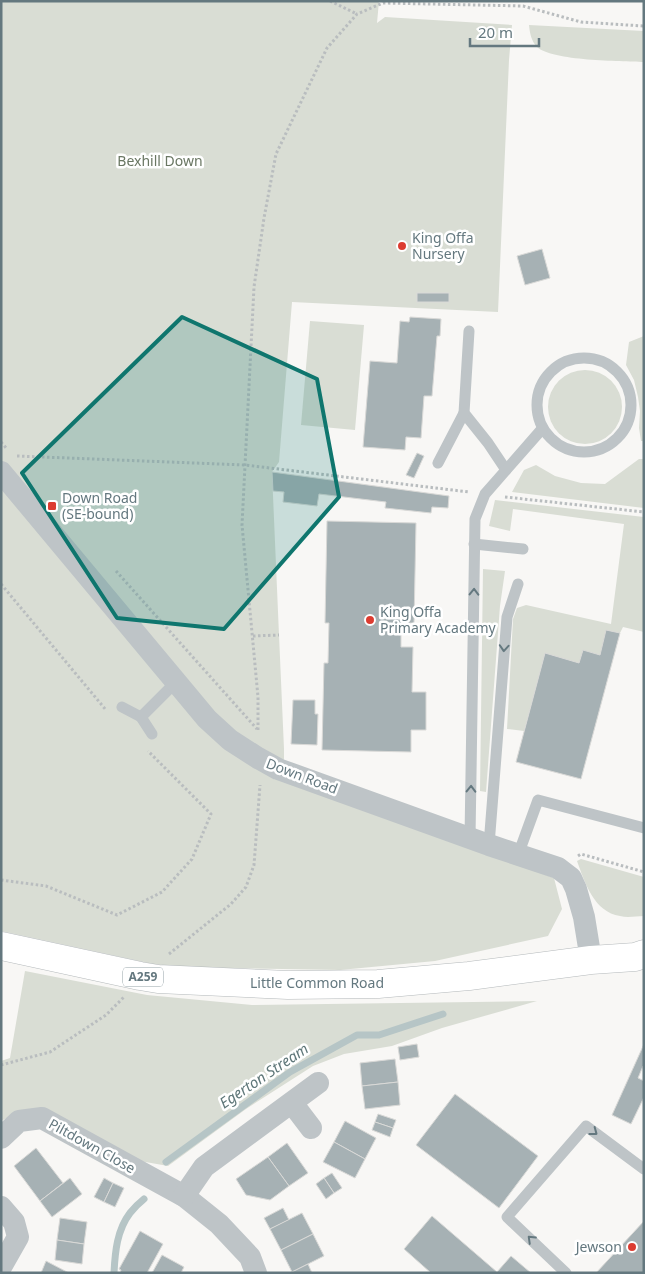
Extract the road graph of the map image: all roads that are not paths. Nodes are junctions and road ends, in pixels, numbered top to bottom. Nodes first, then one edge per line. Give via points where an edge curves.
1 (469, 331) dead end
2 (464, 413) junction
3 (542, 429) junction
4 (438, 463) dead end
5 (10, 467) edge
6 (506, 470) junction
7 (474, 544) junction
8 (523, 549) dead end
9 (518, 584) dead end
10 (176, 682) junction
11 (122, 707) dead end
12 (141, 717) junction
13 (152, 734) dead end
14 (644, 828) edge
15 (480, 841) junction
16 (518, 855) junction
17 (1, 946) edge
18 (641, 957) edge
19 (592, 960) junction
20 (318, 1082) dead end
21 (292, 1103) junction
22 (311, 1128) dead end
23 (1, 1138) edge
24 (644, 1169) edge
25 (184, 1196) junction
26 (1, 1207) edge
27 (1, 1267) edge
28 (256, 1273) edge
29 (566, 1273) edge

1 - 2 lane
2 - 4 lane
2 - 6 lane
3 - 3 lane via 537,411 538,395 544,379 555,367 570,359 586,357 602,361 627,383 632,397 632,412 627,426 606,447 592,452 563,448
3 - 6 lane
5 - 10 street, Down Road
6 - 7 lane via 485,494 475,519
7 - 8 lane
15 -> 7 lane
9 -> 15 lane via 507,617
10 - 12 lane
10 - 15 street, Down Road via 207,719 230,740 278,769
11 - 12 lane
12 - 13 lane
14 - 16 lane via 538,800
15 - 16 street, Down Road
16 - 19 street, Down Road via 558,868 570,878 584,917
17 - 19 highway, Little Common Road / A259 via 158,979 288,985 378,984
18 - 19 highway, Little Common Road / A259
20 - 21 street
21 - 22 street
21 - 25 street via 204,1167
23 - 25 street, Piltdown Close via 19,1121 42,1118
29 -> 24 lane via 507,1217 586,1126
25 - 28 street, Piltdown Close via 219,1224 250,1257
26 - 27 street via 14,1222 18,1238

